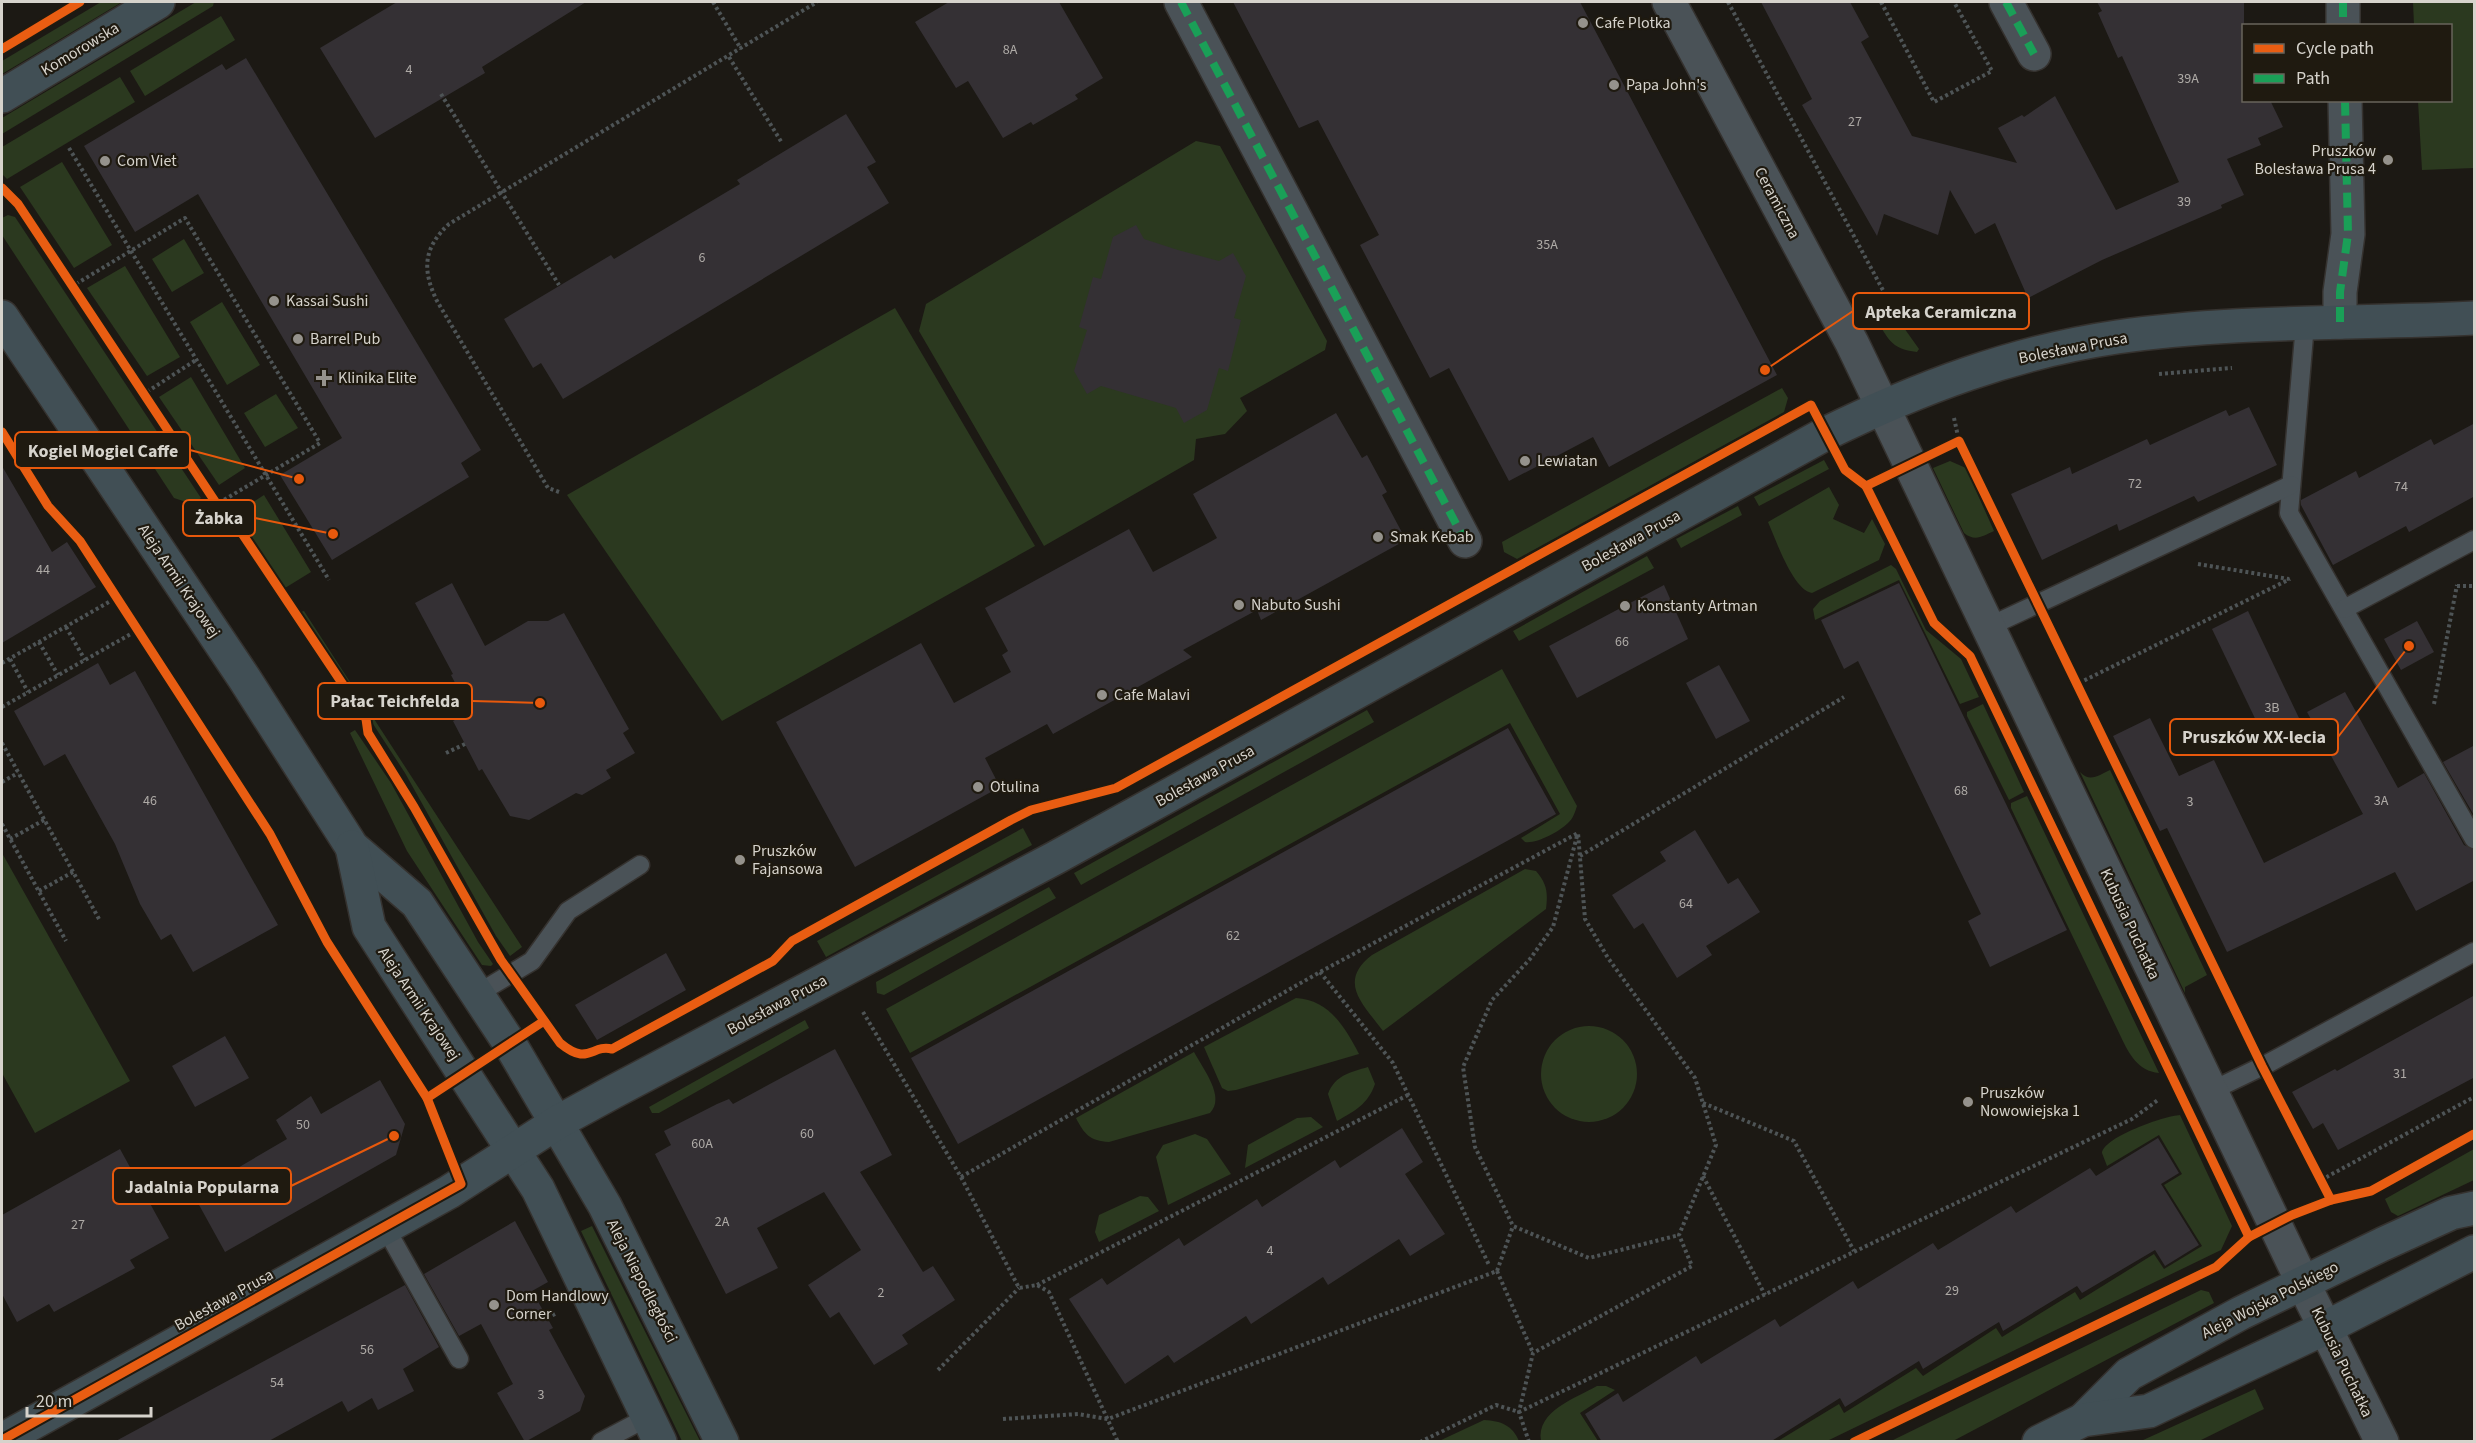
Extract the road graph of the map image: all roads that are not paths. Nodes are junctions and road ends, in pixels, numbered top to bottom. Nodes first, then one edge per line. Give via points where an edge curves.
1 (158, 2) edge
2 (1181, 2) edge
3 (1669, 2) edge
4 (2006, 2) edge
5 (2343, 2) edge
6 (2343, 24) edge
7 (2034, 54) dead end
8 (2, 96) edge
9 (2345, 102) edge
10 (2, 317) edge
11 (2475, 318) edge
12 (2340, 322) junction
13 (2305, 324) junction
14 (1882, 406) junction
15 (2290, 485) junction
16 (1465, 541) dead end
17 (2469, 543) edge
18 (2344, 609) junction
19 (1988, 627) junction
20 (2472, 828) edge
21 (352, 847) junction
22 (640, 866) dead end
23 (2475, 952) edge
24 (477, 994) junction
25 (2211, 1091) junction
26 (558, 1122) junction
27 (515, 1150) junction
28 (2475, 1208) edge
29 (385, 1227) junction
30 (2475, 1252) edge
31 (2303, 1283) junction
32 (2325, 1328) junction
33 (459, 1359) dead end
34 (2083, 1420) junction
35 (654, 1429) edge
36 (6, 1435) edge
37 (601, 1442) edge
38 (722, 1442) edge
39 (2039, 1442) edge
40 (2382, 1442) edge

1 - 8 street, Komorowska
2 - 16 street
3 - 14 street, Ceramiczna
4 - 7 street
5 - 6 street
9 - 12 street via 2348,234
10 - 21 street, Aleja Armii Krajowej via 244,678
11 - 12 street, Bolesława Prusa
12 - 13 street, Bolesława Prusa
13 - 14 street, Bolesława Prusa via 2130,336 2075,344 1968,372
13 - 15 lane
14 - 19 street, Kubusia Puchatka
14 - 26 street, Bolesława Prusa via 1055,858
15 - 18 lane via 2289,513
15 - 19 lane
17 - 18 lane
18 - 20 lane
19 - 25 street, Kubusia Puchatka
21 - 24 street, Aleja Armii Krajowej via 417,903
21 - 27 street, Aleja Armii Krajowej via 369,927
22 - 24 lane via 568,911 532,961
23 - 25 lane
24 - 26 street, Aleja Armii Krajowej
25 - 31 street, Kubusia Puchatka
26 - 27 street, Bolesława Prusa
26 - 38 street, Aleja Niepodległości
27 - 29 street, Bolesława Prusa
27 - 35 street via 558,1229
28 - 31 street, Aleja Wojska Polskiego via 2451,1213
29 - 33 lane
29 - 36 street, Bolesława Prusa
30 - 32 street, Aleja Wojska Polskiego
31 - 32 street, Kubusia Puchatka
31 - 34 street, Aleja Wojska Polskiego via 2129,1374
32 - 34 street, Aleja Wojska Polskiego via 2149,1411
32 - 40 street, Kubusia Puchatka
34 - 39 street, Aleja Wojska Polskiego
35 - 37 lane

